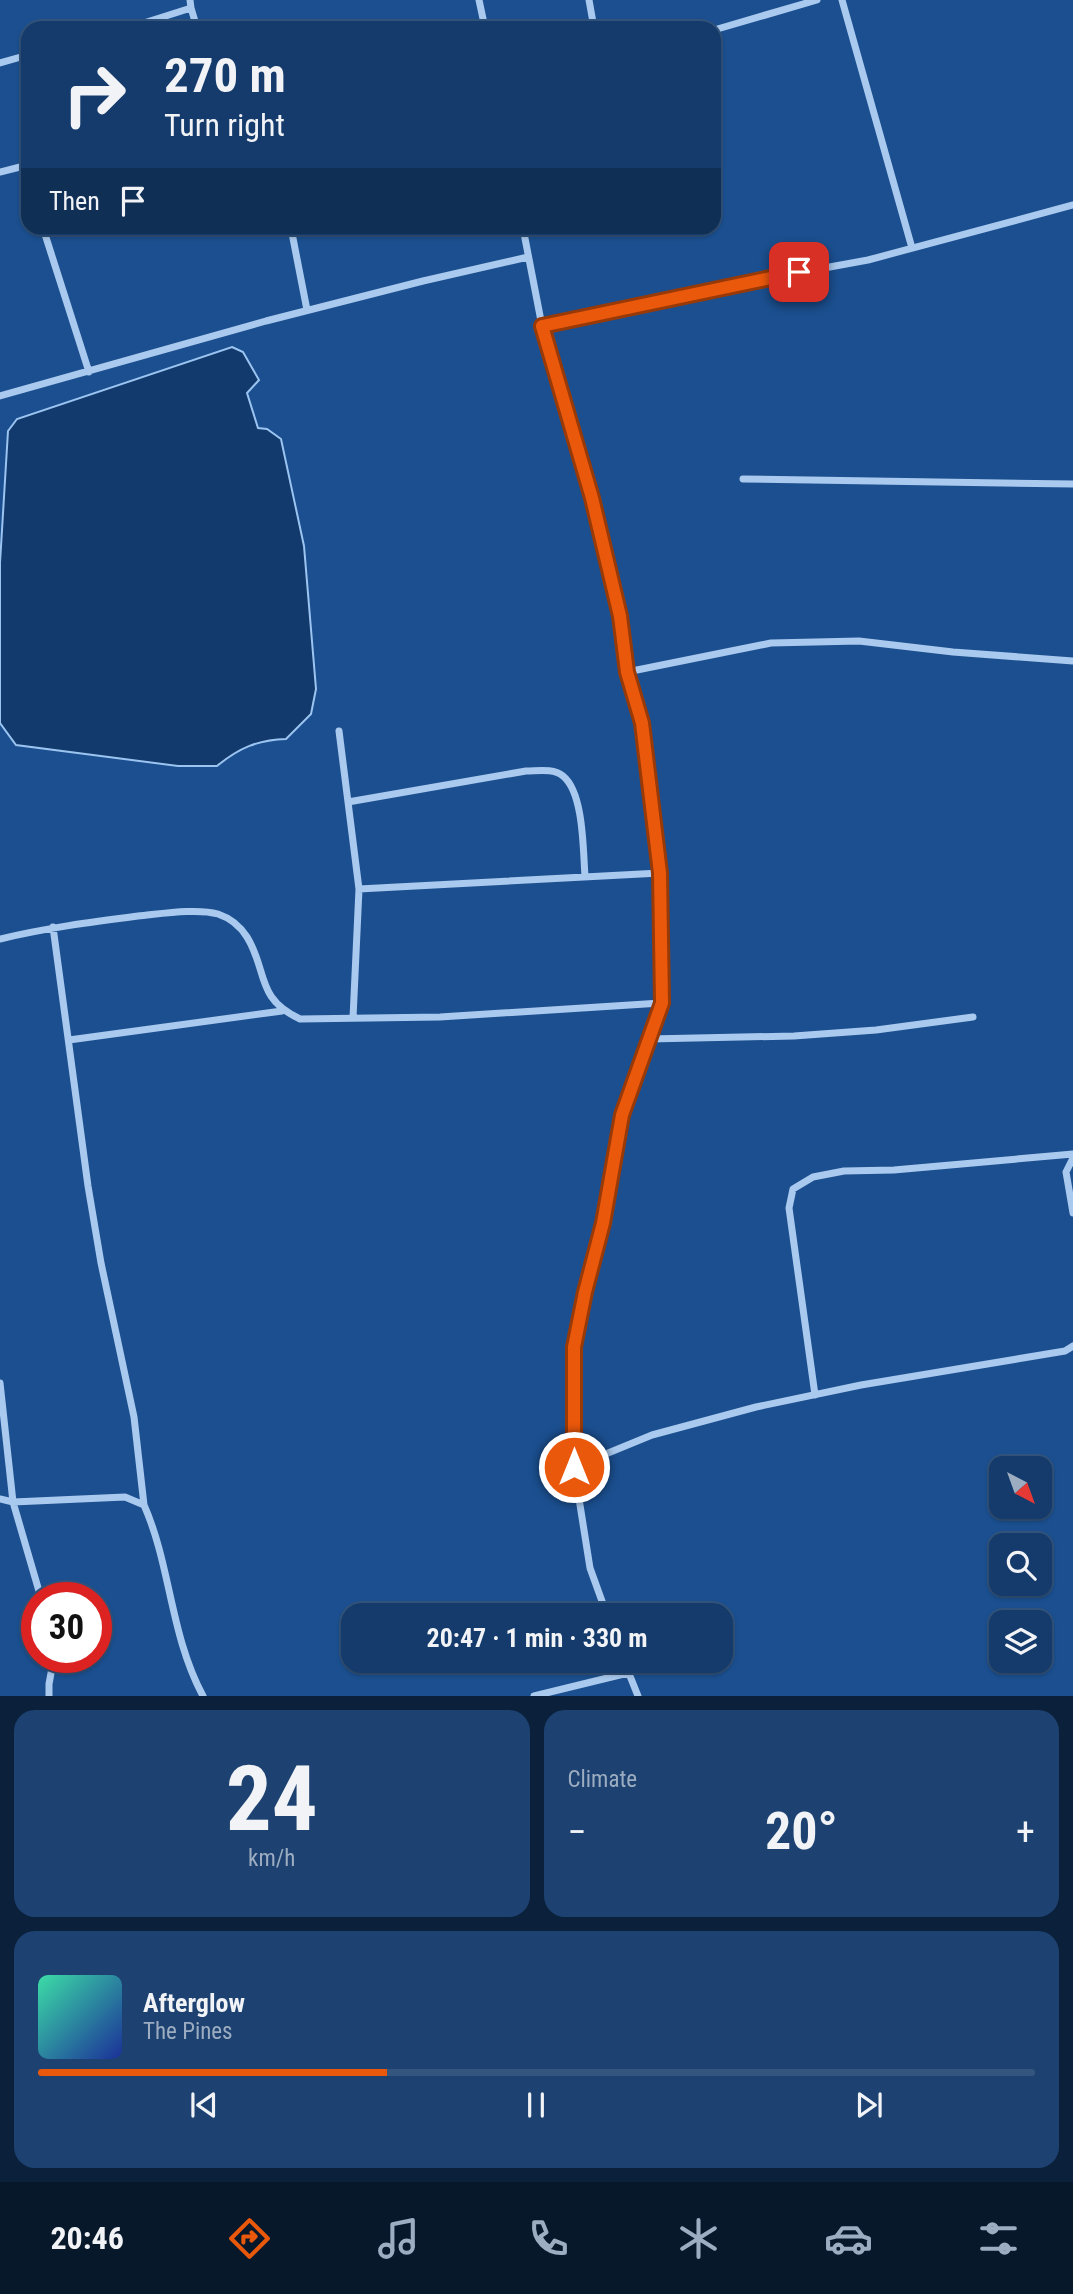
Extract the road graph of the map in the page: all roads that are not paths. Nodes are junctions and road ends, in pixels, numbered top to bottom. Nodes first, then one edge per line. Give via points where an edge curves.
1 (479, 0) edge
2 (589, 0) edge
3 (817, 0) edge
4 (842, 0) edge
5 (190, 4) edge
6 (146, 21) edge
7 (195, 21) edge
8 (484, 21) edge
9 (593, 21) edge
10 (721, 28) edge
11 (21, 57) edge
12 (0, 63) edge
13 (21, 167) edge
14 (0, 172) edge
15 (1073, 205) edge
16 (45, 235) edge
17 (291, 235) edge
18 (524, 235) edge
19 (912, 248) junction
20 (528, 257) junction
21 (307, 310) junction
22 (542, 326) junction
23 (89, 372) junction
24 (0, 396) edge
25 (743, 479) dead end
26 (1073, 484) edge
27 (1073, 661) edge
28 (627, 672) junction
29 (339, 732) dead end
30 (348, 802) junction
31 (660, 873) junction
32 (585, 876) junction
33 (359, 889) junction
34 (53, 927) junction
35 (0, 939) edge
36 (662, 1003) junction
37 (282, 1011) junction
38 (973, 1017) dead end
39 (353, 1018) junction
40 (649, 1039) junction
41 (69, 1040) junction
42 (1073, 1156) edge
43 (1073, 1213) edge
44 (1073, 1346) edge
45 (0, 1383) edge
46 (815, 1395) junction
47 (574, 1467) junction
48 (0, 1499) edge
49 (13, 1502) junction
50 (144, 1505) junction
51 (36, 1582) edge
52 (603, 1603) edge
53 (50, 1673) edge
54 (628, 1673) joint
55 (50, 1696) edge
56 (203, 1696) edge
57 (534, 1696) edge
58 (638, 1696) edge

1 - 8 street
2 - 9 street
3 - 10 street
4 - 19 street
5 - 6 street
5 - 7 street
11 - 12 street
13 - 14 street
15 - 19 street
16 - 23 street
17 - 21 street
18 - 20 street
19 - 22 street
20 - 21 street
20 - 22 street
21 - 23 street
22 - 28 street via 592,498 620,616
23 - 24 street
25 - 26 street
27 - 28 street via 859,641 771,643
28 - 31 street via 642,723
29 - 30 street
30 - 32 street via 548,770 564,776 575,794
30 - 33 street
31 - 32 street
31 - 36 street
32 - 33 street
33 - 39 street
34 - 35 street
34 - 37 street via 174,912 217,914 237,924 248,939 270,996
34 - 41 street
36 - 39 street
36 - 40 street
37 - 39 street via 300,1019
37 - 41 street
38 - 40 street via 794,1036
40 - 47 street via 622,1115 574,1347
41 - 50 street via 101,1263 134,1417
42 - 43 street via 1066,1172
42 - 46 street via 844,1171 813,1177 793,1189 789,1208
44 - 46 street
45 - 49 street
46 - 47 street via 652,1435
47 - 52 street via 590,1568
48 - 49 street
49 - 50 street via 125,1497
49 - 51 street
50 - 56 street via 184,1653
53 - 55 street
54 - 57 street
54 - 58 street

